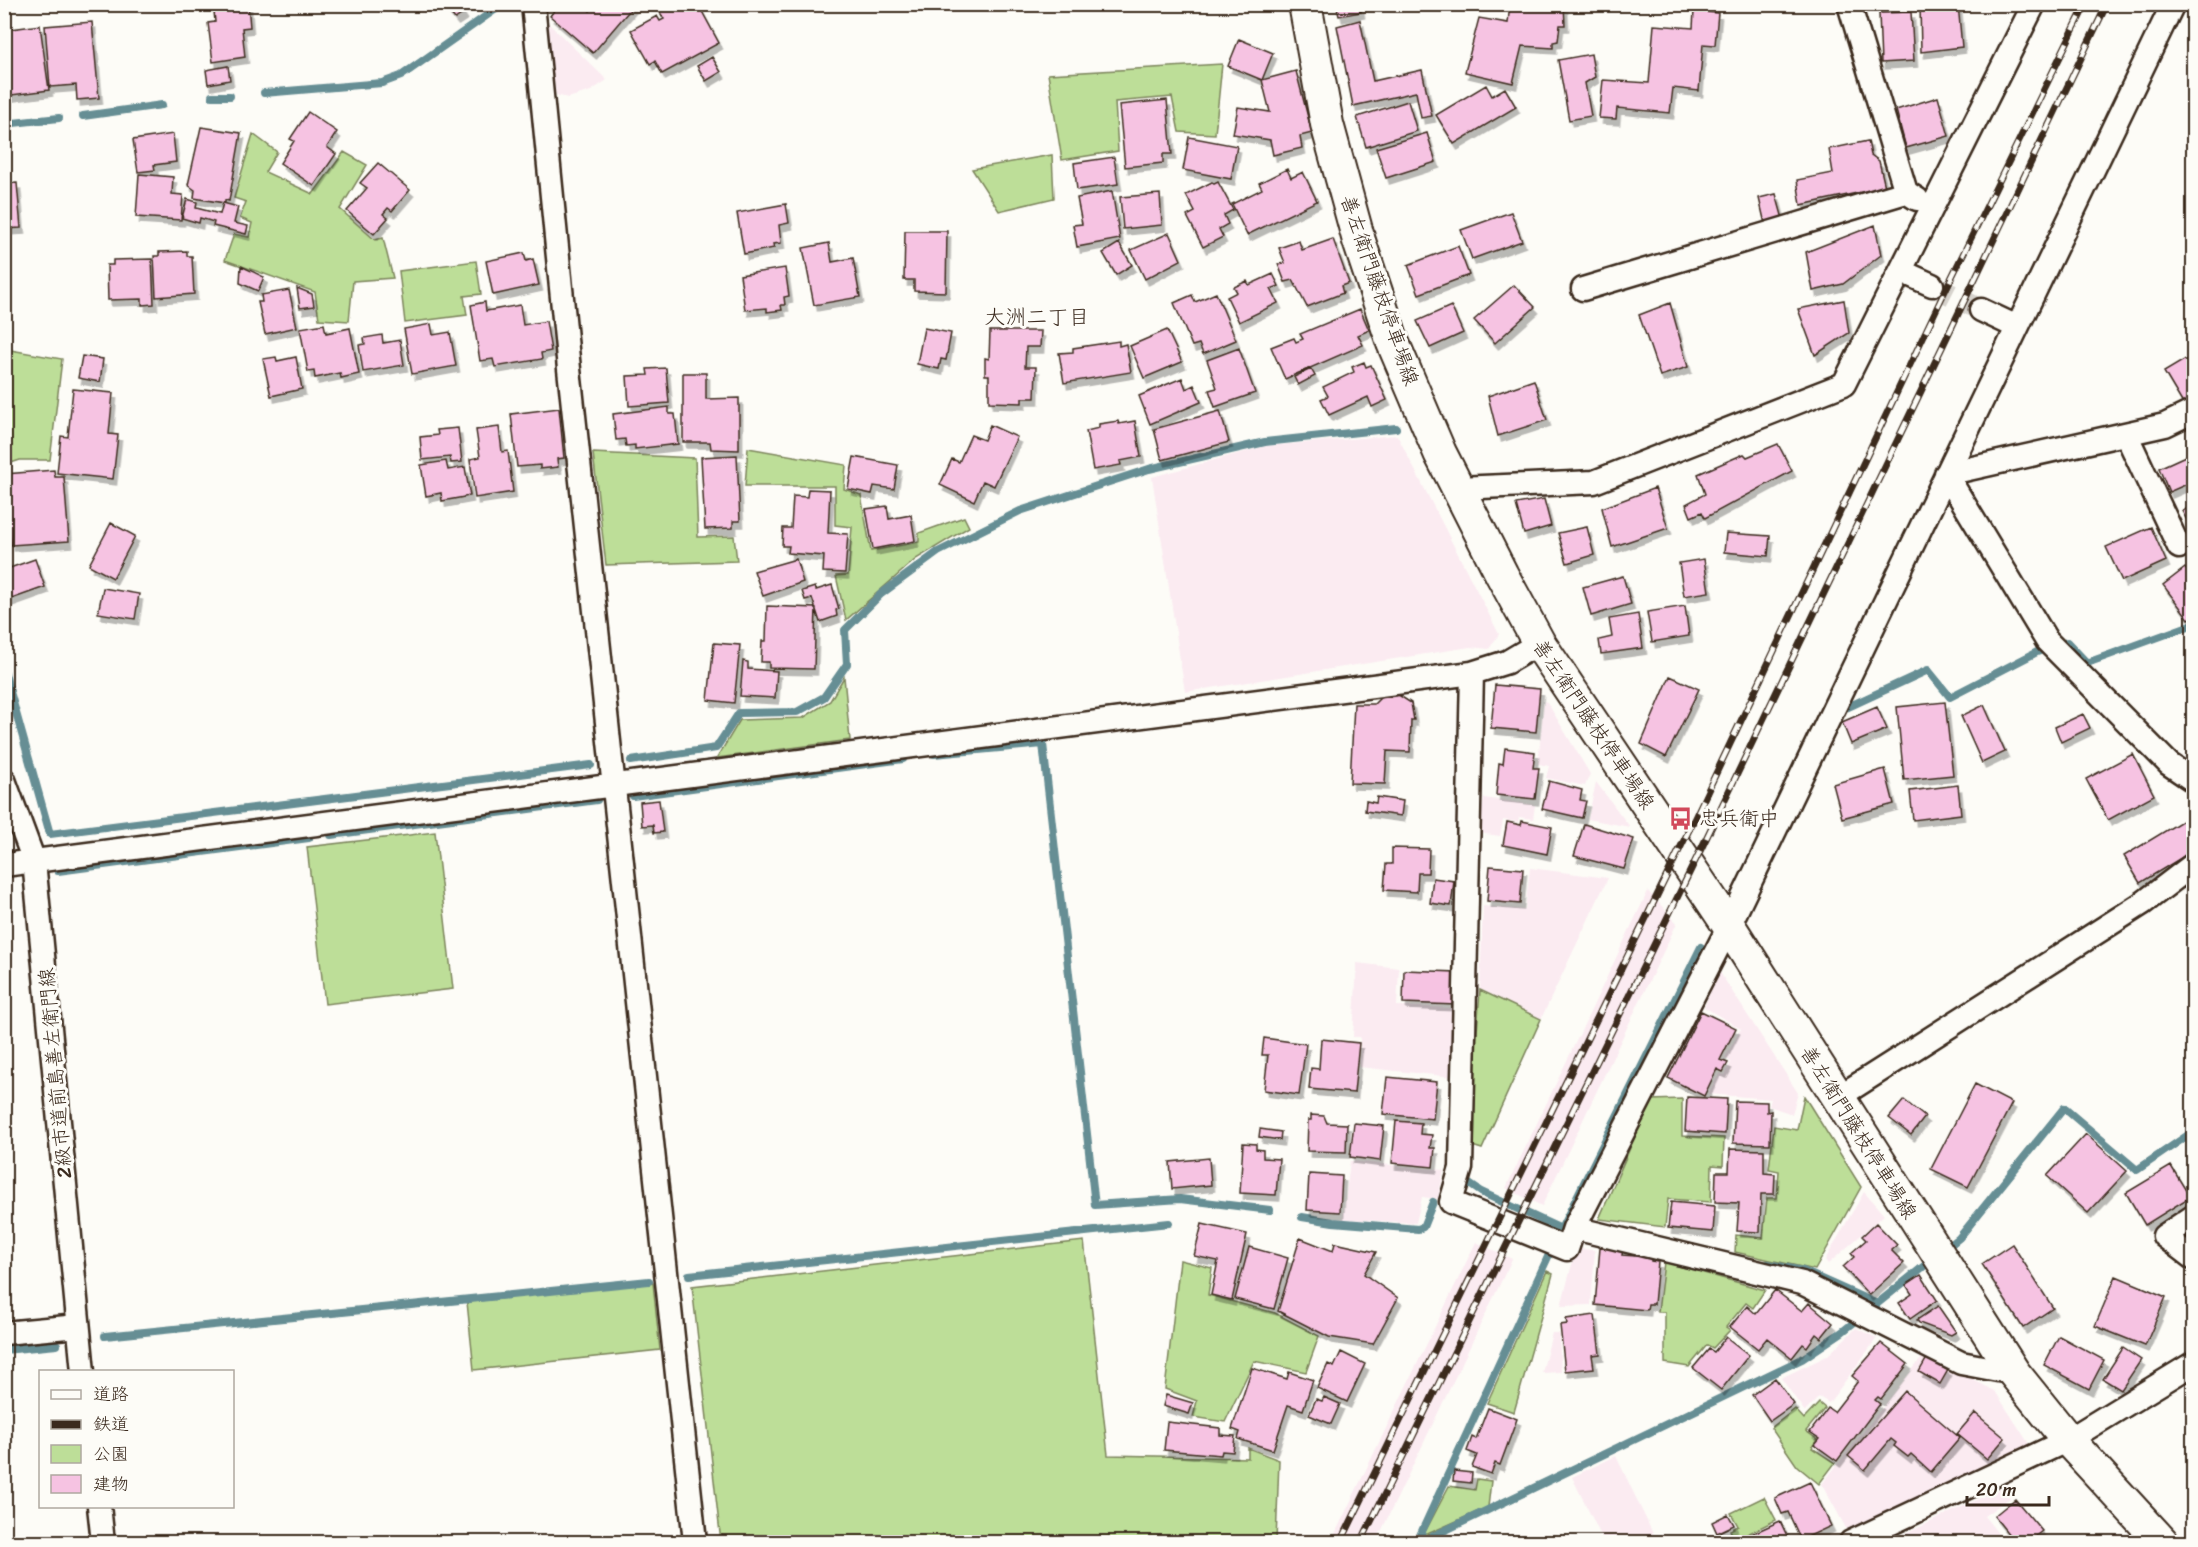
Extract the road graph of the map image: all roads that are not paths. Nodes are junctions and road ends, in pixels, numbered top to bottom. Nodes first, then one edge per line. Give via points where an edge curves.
1 (533, 4) edge
2 (1305, 4) edge
3 (1849, 4) edge
4 (2034, 4) edge
5 (2173, 4) edge
6 (1906, 192) junction
7 (1933, 209) junction
8 (1901, 271) junction
9 (1932, 285) tunnel mouth
10 (1583, 289) dead end
11 (1981, 310) tunnel mouth
12 (2017, 327) junction
13 (2193, 411) edge
14 (2126, 434) junction
15 (1946, 474) junction
16 (1458, 488) junction
17 (2179, 547) dead end
18 (1539, 643) junction
19 (1472, 673) junction
20 (4, 780) edge
21 (2193, 781) edge
22 (614, 786) junction
23 (34, 861) junction
24 (2193, 864) edge
25 (4, 865) edge
26 (1730, 926) junction
27 (1837, 1098) junction
28 (2193, 1216) edge
29 (1574, 1228) junction
30 (2193, 1259) edge
31 (78, 1326) junction
32 (4, 1333) edge
33 (2193, 1363) edge
34 (83, 1370) edge
35 (2014, 1373) junction
36 (2068, 1440) junction
37 (99, 1508) edge
38 (103, 1542) edge
39 (695, 1542) edge
40 (1851, 1542) edge
41 (2162, 1542) edge

1 - 22 street
2 - 16 main road, 善左衛門藤枝停車場線 via 1328,124 1359,240 1393,343
3 - 6 street
4 - 7 street
5 - 12 street
6 - 7 street
6 - 10 street
7 - 8 street
8 - 9 street
8 - 16 street via 1844,384 1594,482
11 - 12 street
12 - 15 street
13 - 14 street via 2165,425
14 - 15 street
14 - 17 street
15 - 21 street via 2048,641 2169,764
15 - 26 street
16 - 18 main road, 善左衛門藤枝停車場線
18 - 19 street via 1507,662
18 - 26 main road, 善左衛門藤枝停車場線
19 - 22 street
19 - 29 street via 1461,1168 1451,1202 1567,1249
20 - 23 street, 2級市道前島善左衛門線
22 - 23 street
22 - 39 street
23 - 25 street
23 - 31 street, 2級市道前島善左衛門線
24 - 27 street via 2143,903
26 - 27 main road, 善左衛門藤枝停車場線
26 - 29 street
27 - 35 main road, 善左衛門藤枝停車場線
28 - 30 street via 2164,1236
29 - 35 street via 1802,1283 1961,1363
31 - 32 street
31 - 34 street, 2級市道前島善左衛門線
33 - 36 street
35 - 36 main road, 善左衛門藤枝停車場線
36 - 40 street
36 - 41 main road, 善左衛門藤枝停車場線
37 - 38 street

